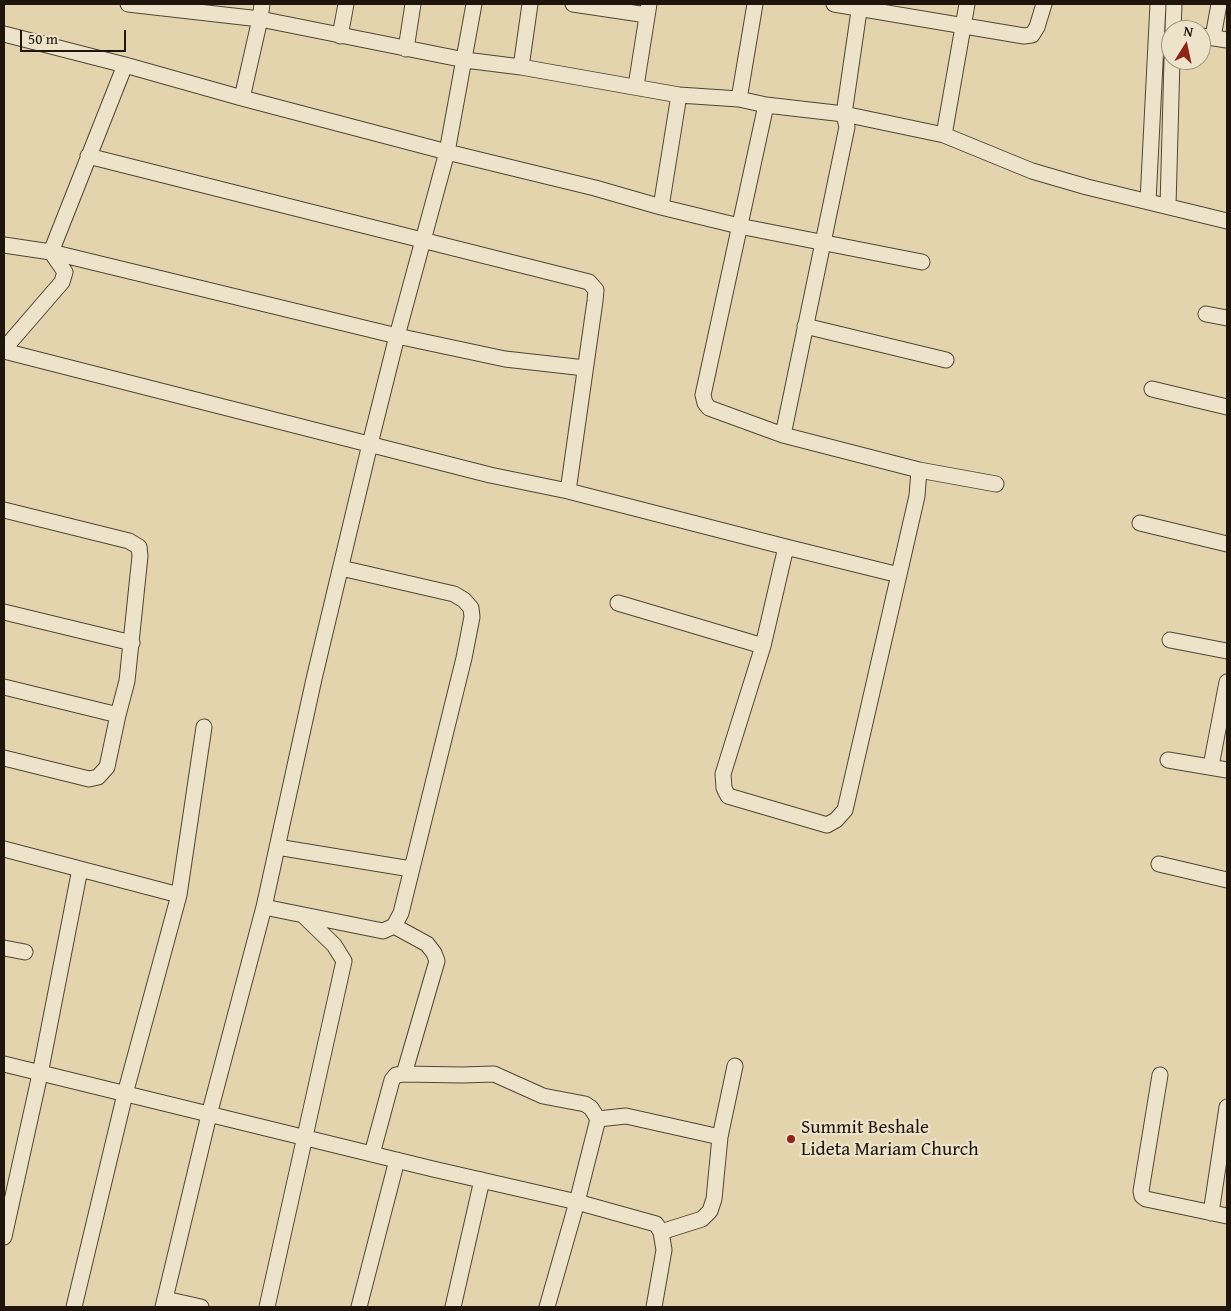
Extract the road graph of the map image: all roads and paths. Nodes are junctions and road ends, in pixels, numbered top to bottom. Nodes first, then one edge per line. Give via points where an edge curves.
1 (128, 4) edge
2 (262, 4) edge
3 (346, 4) edge
4 (413, 4) edge
5 (474, 4) edge
6 (530, 4) edge
7 (582, 4) edge
8 (755, 4) edge
9 (834, 4) edge
10 (967, 4) edge
11 (1044, 4) edge
12 (1158, 4) edge
13 (1174, 4) edge
14 (1219, 4) edge
15 (149, 6) edge
16 (860, 6) edge
17 (648, 10) edge
18 (260, 19) junction
19 (1161, 20) edge
20 (1173, 20) edge
21 (962, 26) junction
22 (4, 34) edge
23 (340, 36) junction
24 (1214, 38) edge
25 (406, 49) junction
26 (465, 60) junction
27 (125, 65) junction
28 (1161, 65) edge
29 (521, 67) junction
30 (1172, 70) edge
31 (636, 86) junction
32 (679, 95) junction
33 (242, 98) junction
34 (739, 99) junction
35 (766, 105) junction
36 (844, 114) junction
37 (944, 135) junction
38 (447, 152) junction
39 (88, 156) junction
40 (1148, 201) junction
41 (1168, 206) junction
42 (661, 207) junction
43 (1227, 221) edge
44 (739, 226) junction
45 (422, 241) junction
46 (824, 243) junction
47 (4, 245) edge
48 (51, 252) junction
49 (922, 262) dead end
50 (1206, 314) dead end
51 (1227, 318) edge
52 (805, 326) junction
53 (397, 336) junction
54 (4, 350) edge
55 (946, 360) dead end
56 (585, 368) junction
57 (1152, 388) dead end
58 (1227, 407) edge
59 (783, 435) junction
60 (370, 444) junction
61 (919, 470) junction
62 (996, 484) dead end
63 (568, 491) junction
64 (4, 510) edge
65 (1140, 523) dead end
66 (1227, 544) edge
67 (786, 547) junction
68 (341, 568) junction
69 (899, 575) junction
70 (618, 603) dead end
71 (4, 612) edge
72 (1170, 640) dead end
73 (132, 643) junction
74 (763, 646) junction
75 (1227, 651) edge
76 (1227, 682) edge
77 (4, 687) edge
78 (118, 715) junction
79 (204, 727) dead end
80 (4, 758) edge
81 (1168, 760) dead end
82 (1211, 766) junction
83 (1227, 770) edge
84 (277, 847) junction
85 (4, 849) edge
86 (1159, 864) dead end
87 (80, 869) junction
88 (411, 869) junction
89 (1227, 880) edge
90 (179, 895) junction
91 (264, 908) junction
92 (304, 916) junction
93 (394, 926) junction
94 (4, 948) edge
95 (25, 952) dead end
96 (4, 1064) edge
97 (735, 1066) dead end
98 (40, 1074) junction
99 (404, 1074) junction
100 (1160, 1075) dead end
101 (125, 1094) junction
102 (1227, 1107) edge
103 (209, 1115) junction
104 (598, 1119) junction
105 (720, 1137) junction
106 (304, 1138) junction
107 (372, 1154) junction
108 (398, 1160) junction
109 (482, 1180) junction
110 (578, 1202) junction
111 (1211, 1213) junction
112 (1227, 1216) edge
113 (661, 1232) junction
114 (4, 1237) edge
115 (164, 1303) edge
116 (74, 1307) edge
117 (201, 1307) edge
118 (268, 1307) edge
119 (359, 1307) edge
120 (453, 1307) edge
121 (547, 1307) edge
122 (654, 1307) edge

1 - 15 street
2 - 18 street
3 - 23 street
4 - 25 street
5 - 26 street
6 - 29 street
7 - 17 street
8 - 34 street
9 - 16 street
10 - 21 street
11 - 21 street via 1032,35
12 - 19 street
13 - 20 street
14 - 24 street
15 - 18 street
16 - 21 street
16 - 36 street
17 - 31 street
18 - 23 street
18 - 33 street
21 - 37 street
22 - 27 street
23 - 25 street
25 - 26 street
26 - 29 street
26 - 38 street
27 - 33 street
27 - 39 street
28 - 40 street
29 - 31 street
30 - 41 street
31 - 32 street
32 - 34 street
32 - 42 street
33 - 38 street
34 - 35 street
35 - 36 street
35 - 44 street
36 - 37 street
36 - 46 street via 847,127
37 - 40 street via 1032,171
38 - 42 street
38 - 45 street
39 - 45 street
39 - 48 street
40 - 41 street
41 - 43 street
42 - 44 street
44 - 46 street
44 - 59 street via 703,395 709,408
45 - 53 street
45 - 56 street via 589,282 596,290
46 - 49 street
46 - 52 street
47 - 48 street
48 - 53 street
48 - 54 street via 64,272 62,282
50 - 51 street
52 - 55 street
52 - 59 street
53 - 56 street via 506,360
53 - 60 street
54 - 60 street
56 - 63 street
57 - 58 street
59 - 61 street
60 - 63 street
60 - 68 street
61 - 62 street
61 - 69 street via 917,496
63 - 67 street
64 - 73 street via 128,541 139,547
65 - 66 street
67 - 69 street
67 - 74 street
68 - 84 street
68 - 88 street via 454,594 471,608 464,658
69 - 74 street via 845,810 827,825 728,796 724,788 723,774
70 - 74 street
71 - 73 street
72 - 75 street
73 - 78 street
76 - 82 street
77 - 78 street
78 - 80 street via 107,767 98,777 89,779
79 - 90 street
81 - 82 street
82 - 83 street
84 - 88 street
84 - 91 street
85 - 87 street
86 - 89 street
87 - 90 street
87 - 98 street
88 - 93 street via 401,912
90 - 101 street
91 - 92 street
91 - 103 street
92 - 93 street via 382,931
92 - 106 street via 334,945 344,961
93 - 99 street via 427,944 437,961
94 - 95 street
96 - 98 street
97 - 105 street
98 - 101 street
98 - 114 street
99 - 104 street via 494,1074 543,1096 585,1104 595,1111
99 - 107 street via 392,1080
100 - 111 street via 1142,1196
101 - 103 street
101 - 116 street
102 - 111 street
103 - 106 street
103 - 115 street
104 - 105 street via 626,1116
104 - 110 street
105 - 113 street via 710,1211 702,1219
106 - 107 street
106 - 118 street
107 - 108 street
108 - 109 street
108 - 119 street
109 - 110 street
109 - 120 street
110 - 113 street via 656,1224
110 - 121 street
111 - 112 street
113 - 122 street via 664,1250
115 - 117 street

